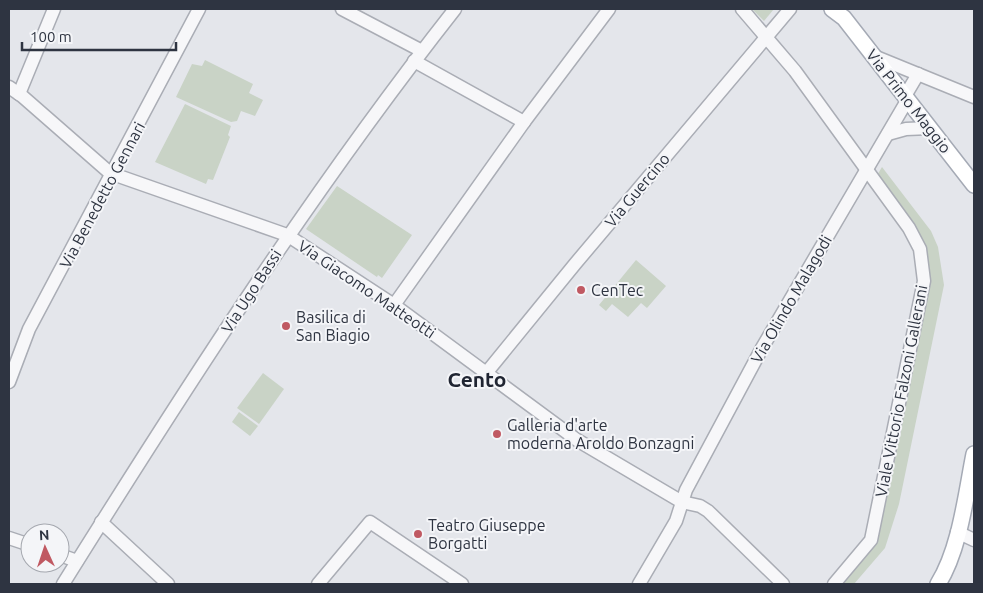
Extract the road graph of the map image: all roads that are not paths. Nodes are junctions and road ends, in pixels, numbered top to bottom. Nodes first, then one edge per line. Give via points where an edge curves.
1 (54, 9) edge
2 (199, 9) edge
3 (342, 9) edge
4 (455, 9) edge
5 (609, 9) edge
6 (742, 9) edge
7 (790, 9) edge
8 (840, 12) edge
9 (768, 37) junction
10 (418, 56) junction
11 (876, 57) junction
12 (918, 74) junction
13 (14, 90) edge
14 (974, 97) edge
15 (907, 98) junction
16 (524, 122) junction
17 (930, 128) junction
18 (888, 134) junction
19 (867, 170) junction
20 (110, 173) junction
21 (974, 186) edge
22 (287, 235) junction
23 (394, 305) junction
24 (487, 372) junction
25 (9, 382) edge
26 (974, 454) edge
27 (682, 502) junction
28 (101, 522) junction
29 (957, 532) junction
30 (974, 540) edge
31 (70, 559) edge
32 (77, 561) junction
33 (63, 584) edge
34 (168, 584) edge
35 (318, 584) edge
36 (462, 584) edge
37 (639, 584) edge
38 (783, 584) edge
39 (834, 584) edge
40 (938, 584) edge

1 - 13 street
2 - 20 street, Via Benedetto Gennari
3 - 10 street
4 - 10 street, Via Ugo Bassi
5 - 16 street
6 - 9 street, Viale Vittorio Falzoni Gallerani
7 - 9 street, Via Guercino
8 - 11 main road, Via Primo Maggio
9 - 19 street, Viale Vittorio Falzoni Gallerani
9 - 24 street, Via Guercino
10 - 16 street
10 - 22 street, Via Ugo Bassi
11 - 12 street
11 - 15 main road, Via Primo Maggio
12 - 14 street
12 - 15 street, Via Olindo Malagodi
13 - 20 street, Via Giacomo Matteotti
15 - 17 main road, Via Primo Maggio
15 - 18 street, Via Olindo Malagodi
16 - 23 street
17 - 18 street via 906,128
17 - 21 main road, Via Primo Maggio
18 - 19 street, Via Olindo Malagodi
19 - 27 street, Via Olindo Malagodi via 762,348
19 - 39 street, Viale Vittorio Falzoni Gallerani via 909,228 920,249 924,281 871,540
20 - 22 street, Via Giacomo Matteotti
20 - 25 street, Via Benedetto Gennari via 66,264 29,329
22 - 23 street, Via Giacomo Matteotti
22 - 28 street, Via Ugo Bassi
23 - 24 street, Via Giacomo Matteotti
24 - 27 street, Via Giacomo Matteotti via 576,440
26 - 29 main road
27 - 37 street, Via Olindo Malagodi via 676,522
27 - 38 street, Via Giacomo Matteotti via 708,511
28 - 32 street, Via Ugo Bassi
28 - 34 street
29 - 30 street
29 - 40 main road
31 - 32 street
32 - 33 street, Via Ugo Bassi
35 - 36 street via 370,522

